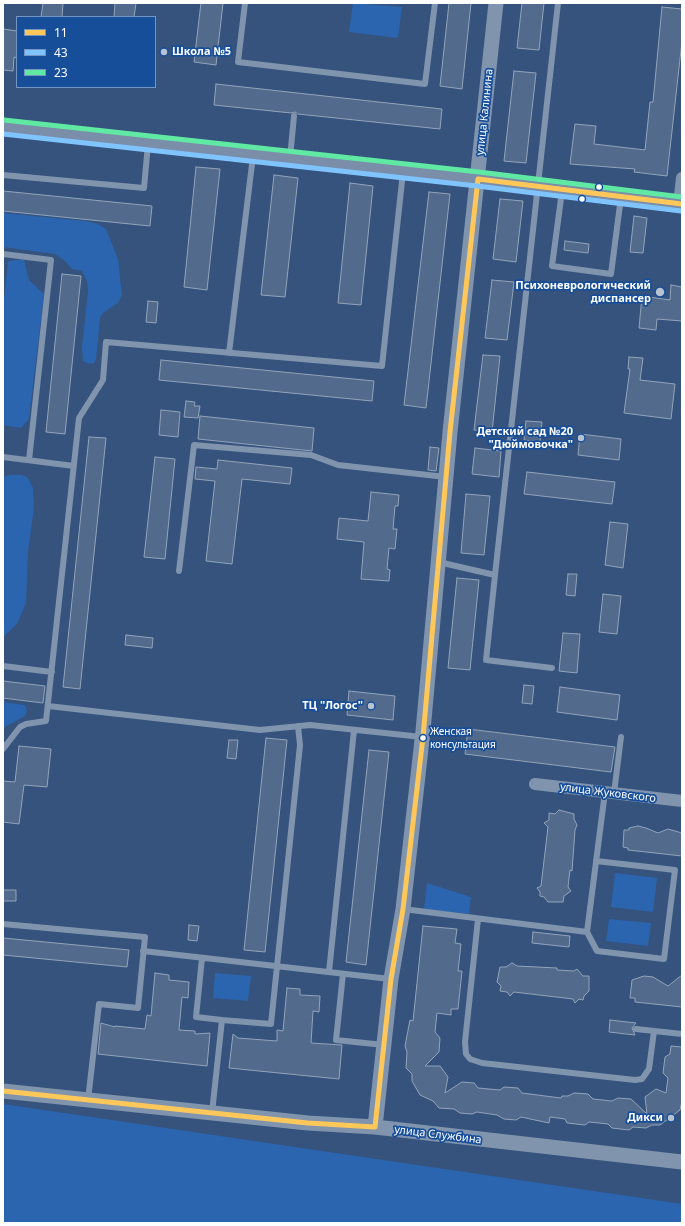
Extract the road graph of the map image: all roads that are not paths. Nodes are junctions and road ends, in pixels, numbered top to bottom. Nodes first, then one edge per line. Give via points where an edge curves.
1 (245, 3) edge
2 (435, 3) edge
3 (496, 3) edge
4 (558, 3) edge
5 (294, 116) dead end
6 (3, 127) edge
7 (148, 142) junction
8 (253, 154) junction
9 (290, 158) junction
10 (404, 171) junction
11 (3, 175) edge
12 (682, 178) edge
13 (478, 179) junction
14 (537, 187) junction
15 (562, 190) junction
16 (621, 197) junction
17 (681, 204) edge
18 (3, 254) edge
19 (229, 353) junction
20 (3, 457) edge
21 (29, 460) junction
22 (74, 466) junction
23 (447, 477) junction
24 (440, 560) junction
25 (179, 571) dead end
26 (495, 575) junction
27 (3, 666) edge
28 (552, 668) dead end
29 (52, 672) junction
30 (48, 706) junction
31 (298, 726) junction
32 (354, 730) junction
33 (423, 737) junction
34 (621, 737) dead end
35 (3, 749) edge
36 (535, 784) dead end
37 (610, 793) junction
38 (682, 801) edge
39 (596, 861) junction
40 (403, 909) junction
41 (478, 919) junction
42 (3, 924) edge
43 (587, 932) junction
44 (143, 951) junction
45 (202, 958) junction
46 (277, 967) junction
47 (329, 972) junction
48 (343, 974) junction
49 (391, 979) junction
50 (222, 1020) junction
51 (636, 1030) dead end
52 (654, 1031) junction
53 (682, 1034) edge
54 (384, 1045) junction
55 (3, 1091) edge
56 (88, 1100) junction
57 (212, 1113) junction
58 (375, 1127) junction
59 (682, 1162) edge

1 - 2 lane via 238,62 425,84
3 - 13 street, улица Калинина
4 - 14 lane
5 - 9 lane
6 - 7 main road
7 - 8 main road
7 - 11 lane via 144,188
8 - 9 main road
8 - 19 lane
9 - 10 main road
10 - 13 main road
10 - 19 lane via 382,366
12 - 17 street
13 - 14 main road
13 - 23 street, улица Калинина
14 - 15 main road
14 - 26 lane
15 - 16 main road
15 - 16 lane via 552,266 611,274
16 - 17 main road
18 - 21 lane via 51,260
19 - 22 lane via 106,342 102,380 79,418
20 - 21 lane
21 - 22 lane
22 - 29 lane
23 - 24 street, улица Калинина
23 - 25 lane via 338,465 311,454 194,445
24 - 26 lane via 447,564
24 - 33 street, улица Калинина
26 - 28 lane via 486,660
27 - 29 lane
29 - 30 lane
30 - 31 lane via 260,730
30 - 35 lane via 46,721 20,727
31 - 32 lane
31 - 46 lane via 300,745
32 - 33 lane
32 - 47 lane
33 - 40 street, улица Калинина
34 - 37 lane
36 - 37 street, улица Жуковского
37 - 38 street, улица Жуковского
37 - 39 lane
39 - 43 lane
39 - 43 lane via 675,870 664,959 597,951
40 - 41 lane
40 - 49 street, улица Калинина
41 - 43 lane
41 - 52 lane via 465,1042 466,1054 470,1059 482,1063 642,1079 649,1068
42 - 44 lane via 145,937
44 - 45 lane
44 - 56 lane via 138,1008 99,1004
45 - 46 lane
45 - 50 lane via 196,1017
46 - 47 lane
46 - 50 lane via 271,1024
47 - 48 lane
48 - 49 lane
48 - 54 lane via 336,1040
49 - 54 street, улица Калинина
50 - 57 lane
51 - 52 lane
52 - 53 lane
54 - 58 street, улица Калинина
55 - 56 street, улица Службина
56 - 57 street, улица Службина
57 - 58 street, улица Службина
58 - 59 street, улица Службина

